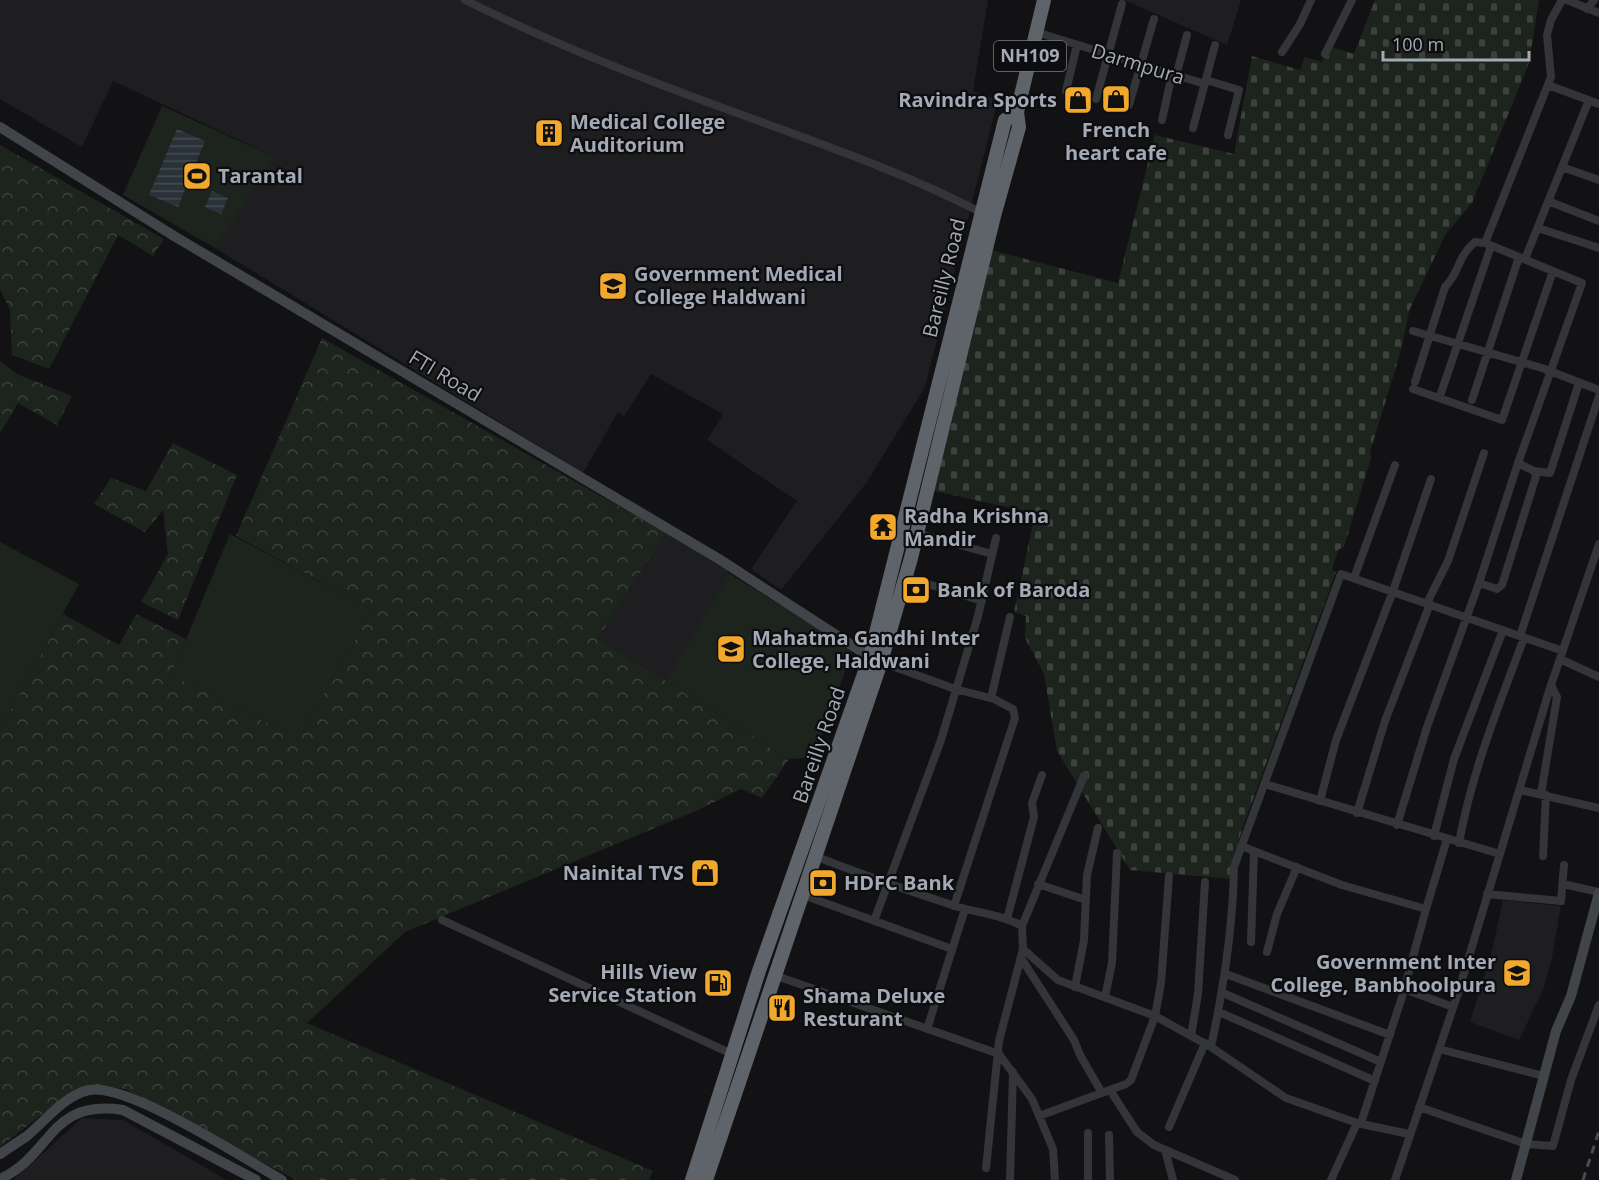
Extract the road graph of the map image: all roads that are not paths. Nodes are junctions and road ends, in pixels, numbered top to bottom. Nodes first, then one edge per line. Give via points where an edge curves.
1 (465, 0) edge
2 (1044, 0) edge
3 (1311, 0) edge
4 (1352, 0) edge
5 (1562, 0) edge
6 (1567, 0) edge
7 (1594, 0) edge
8 (1122, 4) dead end
9 (1587, 9) junction
10 (1599, 14) edge
11 (1154, 19) dead end
12 (1036, 32) junction
13 (1187, 34) dead end
14 (1077, 45) junction
15 (1215, 45) dead end
16 (1282, 52) dead end
17 (1108, 54) junction
18 (1325, 54) dead end
19 (1140, 64) junction
20 (1174, 75) junction
21 (1205, 82) junction
22 (1548, 85) junction
23 (1066, 91) dead end
24 (1096, 99) dead end
25 (1589, 100) junction
26 (1599, 104) edge
27 (1129, 105) dead end
28 (1162, 120) dead end
29 (0, 127) edge
30 (1193, 128) dead end
31 (1228, 135) dead end
32 (1562, 167) junction
33 (1599, 180) edge
34 (1548, 201) junction
35 (987, 214) junction
36 (1599, 221) edge
37 (1538, 228) junction
38 (1488, 244) junction
39 (1599, 249) edge
40 (1522, 258) junction
41 (1552, 271) junction
42 (1413, 331) dead end
43 (1429, 336) junction
44 (1456, 344) junction
45 (1488, 353) junction
46 (1522, 363) junction
47 (1549, 371) junction
48 (1580, 383) junction
49 (1599, 390) edge
50 (1441, 393) dead end
51 (1599, 396) edge
52 (1472, 400) dead end
53 (1484, 453) dead end
54 (1518, 463) junction
55 (1395, 465) dead end
56 (1534, 471) junction
57 (1431, 479) dead end
58 (917, 533) junction
59 (996, 538) dead end
60 (1599, 544) edge
61 (992, 554) junction
62 (1596, 561) edge
63 (906, 577) junction
64 (1354, 578) junction
65 (1479, 584) junction
66 (1393, 591) junction
67 (982, 601) junction
68 (1429, 604) junction
69 (1010, 617) dead end
70 (1465, 617) junction
71 (1503, 630) junction
72 (1522, 637) junction
73 (1561, 655) junction
74 (876, 659) junction
75 (1599, 677) edge
76 (1551, 685) junction
77 (955, 688) junction
78 (991, 698) junction
79 (1042, 776) dead end
80 (1084, 776) dead end
81 (1264, 784) junction
82 (1520, 790) junction
83 (1544, 795) junction
84 (1320, 801) junction
85 (1599, 808) edge
86 (1357, 813) junction
87 (1396, 825) junction
88 (1098, 828) dead end
89 (1434, 836) junction
90 (1447, 839) junction
91 (1459, 843) junction
92 (1241, 846) junction
93 (803, 851) junction
94 (1254, 851) junction
95 (1117, 854) dead end
96 (1500, 854) junction
97 (817, 856) junction
98 (1543, 856) dead end
99 (1564, 865) dead end
100 (1297, 867) junction
101 (1169, 876) dead end
102 (1205, 882) dead end
103 (887, 884) junction
104 (1038, 884) junction
105 (1563, 884) junction
106 (1599, 893) edge
107 (1487, 894) junction
108 (803, 895) junction
109 (1086, 900) junction
110 (954, 906) junction
111 (965, 909) junction
112 (1426, 909) junction
113 (1007, 919) junction
114 (442, 920) dead end
115 (874, 921) junction
116 (1022, 926) junction
117 (1251, 942) dead end
118 (952, 949) junction
119 (1023, 949) junction
120 (1267, 951) dead end
121 (1021, 958) junction
122 (759, 971) junction
123 (1227, 974) junction
124 (774, 975) junction
125 (1075, 987) junction
126 (1404, 989) junction
127 (1222, 993) junction
128 (1105, 997) junction
129 (1599, 1005) edge
130 (1453, 1007) junction
131 (1219, 1012) junction
132 (1155, 1016) junction
133 (927, 1029) junction
134 (1390, 1035) junction
135 (1191, 1036) junction
136 (1208, 1045) junction
137 (1439, 1049) junction
138 (732, 1054) junction
139 (999, 1054) junction
140 (1381, 1062) junction
141 (1012, 1072) junction
142 (1544, 1076) junction
143 (1375, 1081) junction
144 (1106, 1092) junction
145 (1419, 1107) junction
146 (1039, 1116) junction
147 (1359, 1123) junction
148 (1169, 1127) dead end
149 (1088, 1133) dead end
150 (1409, 1134) junction
151 (1109, 1135) dead end
152 (1526, 1144) junction
153 (1165, 1150) junction
154 (0, 1154) edge
155 (986, 1168) dead end
156 (0, 1179) edge
157 (256, 1180) edge
158 (282, 1180) edge
159 (692, 1180) edge
160 (706, 1180) edge
161 (1010, 1180) edge
162 (1054, 1180) edge
163 (1088, 1180) edge
164 (1110, 1180) edge
165 (1173, 1180) edge
166 (1235, 1180) edge
167 (1331, 1180) edge
168 (1395, 1180) edge
169 (1516, 1180) edge

1 - 35 street via 624,71 839,150
2 - 12 highway, Bareilly Road / NH109
3 - 16 street
4 - 18 street
5 - 22 street via 1547,35 1551,77
6 - 9 street
7 - 9 street
8 - 17 street
9 - 10 street
11 - 19 street
12 - 14 street, Darmpura
12 - 35 highway, Bareilly Road / NH109 via 1017,112 1005,120
13 - 20 street
14 - 17 street, Darmpura
14 - 23 street
15 - 21 street
17 - 19 street, Darmpura
17 - 24 street
19 - 20 street, Darmpura
19 - 27 street
20 - 21 street, Darmpura
20 - 28 street
21 - 30 street
21 - 31 street, Darmpura via 1239,90
22 - 25 street
22 - 38 street
25 - 26 street
25 - 32 street
29 - 74 main road, FTI Road via 115,200 719,560
32 - 33 street
32 - 34 street
34 - 36 street
34 - 37 street
35 - 58 highway, Bareilly Road / NH109
35 - 74 highway, Bareilly Road / NH109 via 905,525
37 - 39 street
37 - 40 street
38 - 40 street
38 - 43 street via 1475,242 1463,252 1453,279 1445,287
38 - 44 street
40 - 41 street
40 - 45 street
41 - 46 street
41 - 47 street via 1582,283
42 - 43 street
43 - 44 street
43 - 46 street via 1414,385 1502,420
44 - 45 street
44 - 50 street
45 - 46 street
45 - 52 street
46 - 47 street
47 - 48 street
47 - 54 street
48 - 49 street
48 - 56 street via 1550,473
51 - 72 street
53 - 68 street via 1448,561
54 - 56 street
54 - 65 street
55 - 64 street
56 - 65 street via 1536,476 1500,589
57 - 66 street
58 - 61 street
58 - 63 highway, Bareilly Road / NH109
59 - 61 street
60 - 62 street
61 - 67 street
62 - 73 street
63 - 67 street
63 - 74 highway, Bareilly Road / NH109
64 - 66 street
64 - 81 street via 1341,574
65 - 70 street
66 - 68 street
66 - 84 street via 1336,740
67 - 77 street
68 - 70 street
68 - 86 street via 1385,721
69 - 78 street
70 - 71 street
70 - 87 street
71 - 72 street
71 - 89 street via 1454,759
72 - 73 street
72 - 91 street via 1486,739
73 - 75 street
73 - 76 street
74 - 77 street
74 - 93 highway, Bareilly Road / NH109
74 - 97 highway, Bareilly Road / NH109
76 - 82 street
76 - 83 street via 1557,697
77 - 78 street
77 - 103 street via 941,740
78 - 110 street via 1013,709 1015,718
79 - 113 street via 1032,803 1034,818
80 - 104 street
81 - 84 street
81 - 92 street
82 - 83 street
82 - 96 street
83 - 85 street
83 - 98 street
84 - 86 street
86 - 87 street
87 - 89 street
88 - 109 street via 1087,875
89 - 90 street
90 - 91 street
90 - 112 street
91 - 96 street
92 - 94 street
92 - 123 street via 1234,867
93 - 97 highway
93 - 122 highway, Bareilly Road / NH109
94 - 100 street
94 - 117 street
95 - 128 street via 1112,963
96 - 107 street
97 - 103 street
97 - 108 highway, Bareilly Road / NH109
99 - 105 street
100 - 112 street via 1342,885
100 - 120 street via 1277,914
101 - 132 street
102 - 135 street via 1198,994
103 - 110 street
103 - 115 street
104 - 109 street
104 - 116 street
105 - 106 street
105 - 107 street via 1559,902
106 - 142 main road
107 - 130 street
108 - 115 street
108 - 124 highway, Bareilly Road / NH109
109 - 125 street
110 - 111 street
111 - 113 street
111 - 118 street
112 - 126 street
113 - 116 street
114 - 138 street
115 - 118 street
116 - 119 street
118 - 133 street
119 - 121 street
119 - 125 street via 1058,980
121 - 139 street
121 - 144 street
122 - 124 highway
122 - 138 highway, Bareilly Road / NH109
123 - 127 street
123 - 134 street
124 - 133 street
124 - 160 highway, Bareilly Road / NH109
125 - 128 street
126 - 130 street
126 - 134 street
127 - 131 street
127 - 140 street
128 - 132 street
129 - 152 street via 1571,1080 1554,1144
130 - 137 street
131 - 136 street
131 - 143 street
132 - 135 street
132 - 144 street via 1131,1080
133 - 139 street
134 - 140 street
135 - 136 street
136 - 147 street via 1286,1098
136 - 148 street
137 - 142 street
137 - 145 street
138 - 159 highway, Bareilly Road / NH109
139 - 141 street
139 - 155 street
140 - 143 street
141 - 146 street
141 - 161 street
142 - 152 main road
143 - 147 street
144 - 146 street
144 - 153 street via 1137,1132
145 - 150 street
145 - 152 street
146 - 162 street via 1053,1149
147 - 150 street
147 - 167 street
149 - 163 street
150 - 168 street
151 - 164 street
152 - 169 main road
153 - 165 street
153 - 166 street
154 - 158 main road via 67,1101 88,1090 111,1091 143,1101
156 - 157 main road via 26,1160 68,1118 82,1109 102,1107 123,1110

